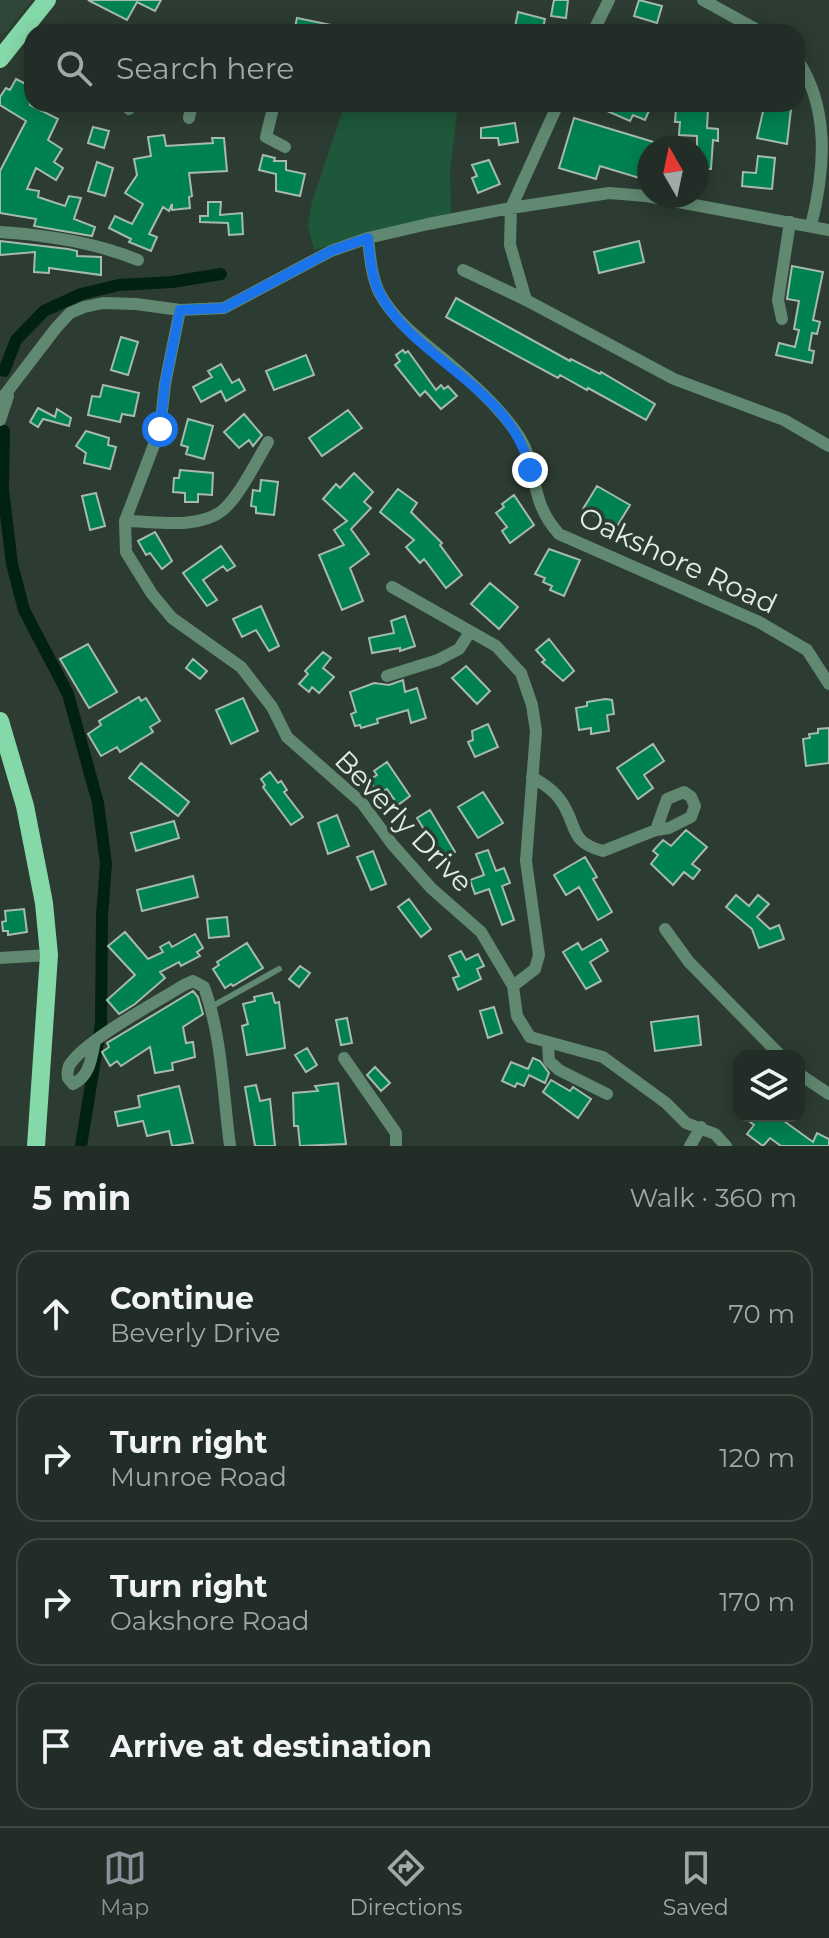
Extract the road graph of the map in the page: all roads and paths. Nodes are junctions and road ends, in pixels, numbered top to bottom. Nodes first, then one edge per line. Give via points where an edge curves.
1 (47, 0) edge
2 (609, 0) edge
3 (703, 0) edge
4 (33, 24) edge
5 (597, 24) edge
6 (746, 24) edge
7 (24, 39) edge
8 (0, 59) edge
9 (805, 66) edge
10 (190, 112) edge
11 (272, 112) edge
12 (554, 112) edge
13 (189, 118) dead end
14 (285, 147) dead end
15 (511, 208) junction
16 (790, 222) junction
17 (811, 226) junction
18 (829, 230) edge
19 (0, 232) edge
20 (368, 238) junction
21 (138, 260) dead end
22 (463, 270) dead end
23 (526, 300) junction
24 (180, 310) junction
25 (782, 319) dead end
26 (14, 382) junction
27 (0, 401) edge
28 (0, 420) edge
29 (268, 442) dead end
30 (829, 446) edge
31 (125, 521) junction
32 (392, 587) dead end
33 (470, 632) junction
34 (387, 676) dead end
35 (829, 684) edge
36 (0, 721) edge
37 (532, 777) junction
38 (656, 830) dead end
39 (665, 929) dead end
40 (49, 955) junction
41 (0, 958) edge
42 (279, 969) dead end
43 (513, 986) junction
44 (211, 1007) junction
45 (95, 1041) dead end
46 (548, 1044) junction
47 (775, 1050) edge
48 (344, 1058) dead end
49 (805, 1078) edge
50 (607, 1094) dead end
51 (829, 1094) edge
52 (701, 1127) junction
53 (36, 1146) edge
54 (230, 1146) edge
55 (396, 1146) edge
56 (690, 1146) edge
57 (726, 1146) edge

1 - 4 main road
2 - 5 street
3 - 6 street
7 - 8 main road
9 - 17 street via 824,95 828,115 827,162
10 - 13 street
11 - 14 street via 266,137
12 - 15 street
15 - 16 street via 628,193
15 - 20 street
15 - 23 street via 510,245
16 - 17 street
16 - 25 street via 778,300
17 - 18 street
19 - 21 street via 109,248
20 - 24 street via 331,251 224,308
20 - 35 street, Oakshore Road via 381,295 409,330 471,382 522,441 536,496 559,534 759,622 807,650
22 - 23 street
23 - 30 street via 674,379 784,420
24 - 26 street via 103,303 70,313
24 - 31 street, Beverly Drive via 160,429
26 - 27 street
26 - 28 street
29 - 31 street via 224,509 211,517
31 - 43 street, Beverly Drive via 126,552 172,618 241,667 287,737 362,803 431,888 481,932
32 - 33 street
33 - 34 street via 459,649
33 - 37 street via 496,646 521,673 536,731
36 - 40 main road via 25,806
37 - 38 street via 551,788 575,834 590,848 603,851
37 - 43 street via 526,861 539,955 535,969
39 - 47 street via 689,962
40 - 41 street
40 - 53 main road
42 - 44 lane
43 - 46 street, Beverly Drive via 517,1016 530,1037
44 - 45 street via 204,987 193,981
44 - 54 street
46 - 50 street via 549,1061 559,1070
46 - 52 street, Beverly Drive via 603,1057 686,1123
48 - 55 street via 396,1133
49 - 51 street
52 - 56 street
52 - 57 street, Beverly Drive

